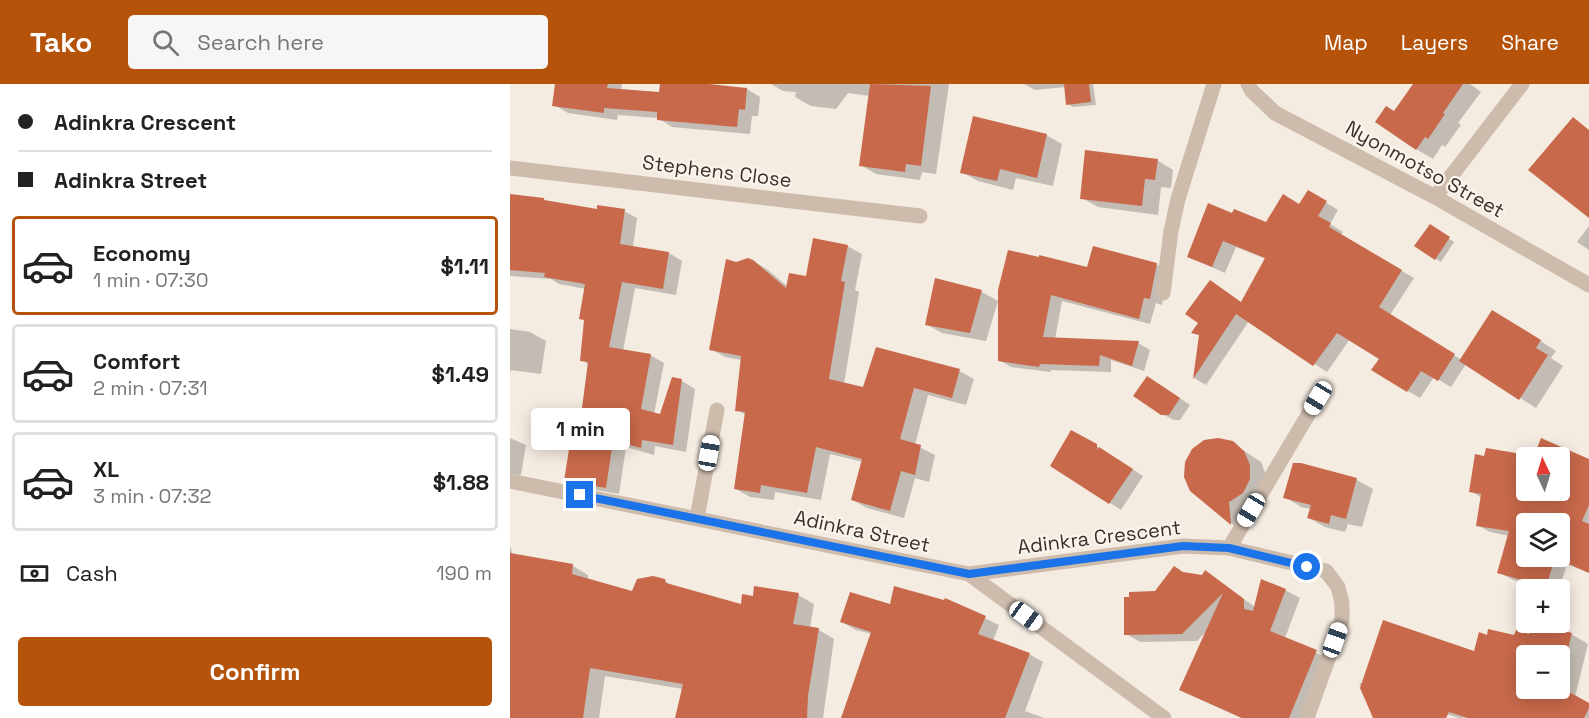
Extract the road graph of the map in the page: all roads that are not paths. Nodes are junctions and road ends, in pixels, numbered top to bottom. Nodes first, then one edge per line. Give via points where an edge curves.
1 (1214, 84) edge
2 (1248, 84) edge
3 (1522, 84) edge
4 (510, 168) edge
5 (1435, 197) junction
6 (920, 216) dead end
7 (1589, 285) edge
8 (1163, 293) dead end
9 (1318, 398) dead end
10 (717, 410) dead end
11 (510, 481) edge
12 (697, 518) junction
13 (1229, 548) junction
14 (969, 574) junction
15 (1164, 718) edge
16 (1307, 718) edge

1 - 8 street via 1178,199
2 - 5 street, Nyonmotso Street via 1275,113
3 - 5 street
4 - 6 street, Stephens Close
5 - 7 street, Nyonmotso Street
9 - 13 street
10 - 12 street
11 - 12 street, Adinkra Street
12 - 14 street, Adinkra Street
13 - 14 street, Adinkra Crescent via 1183,546
13 - 16 street, Adinkra Crescent via 1326,572 1338,587 1342,620
14 - 15 street, Adinkra Street

